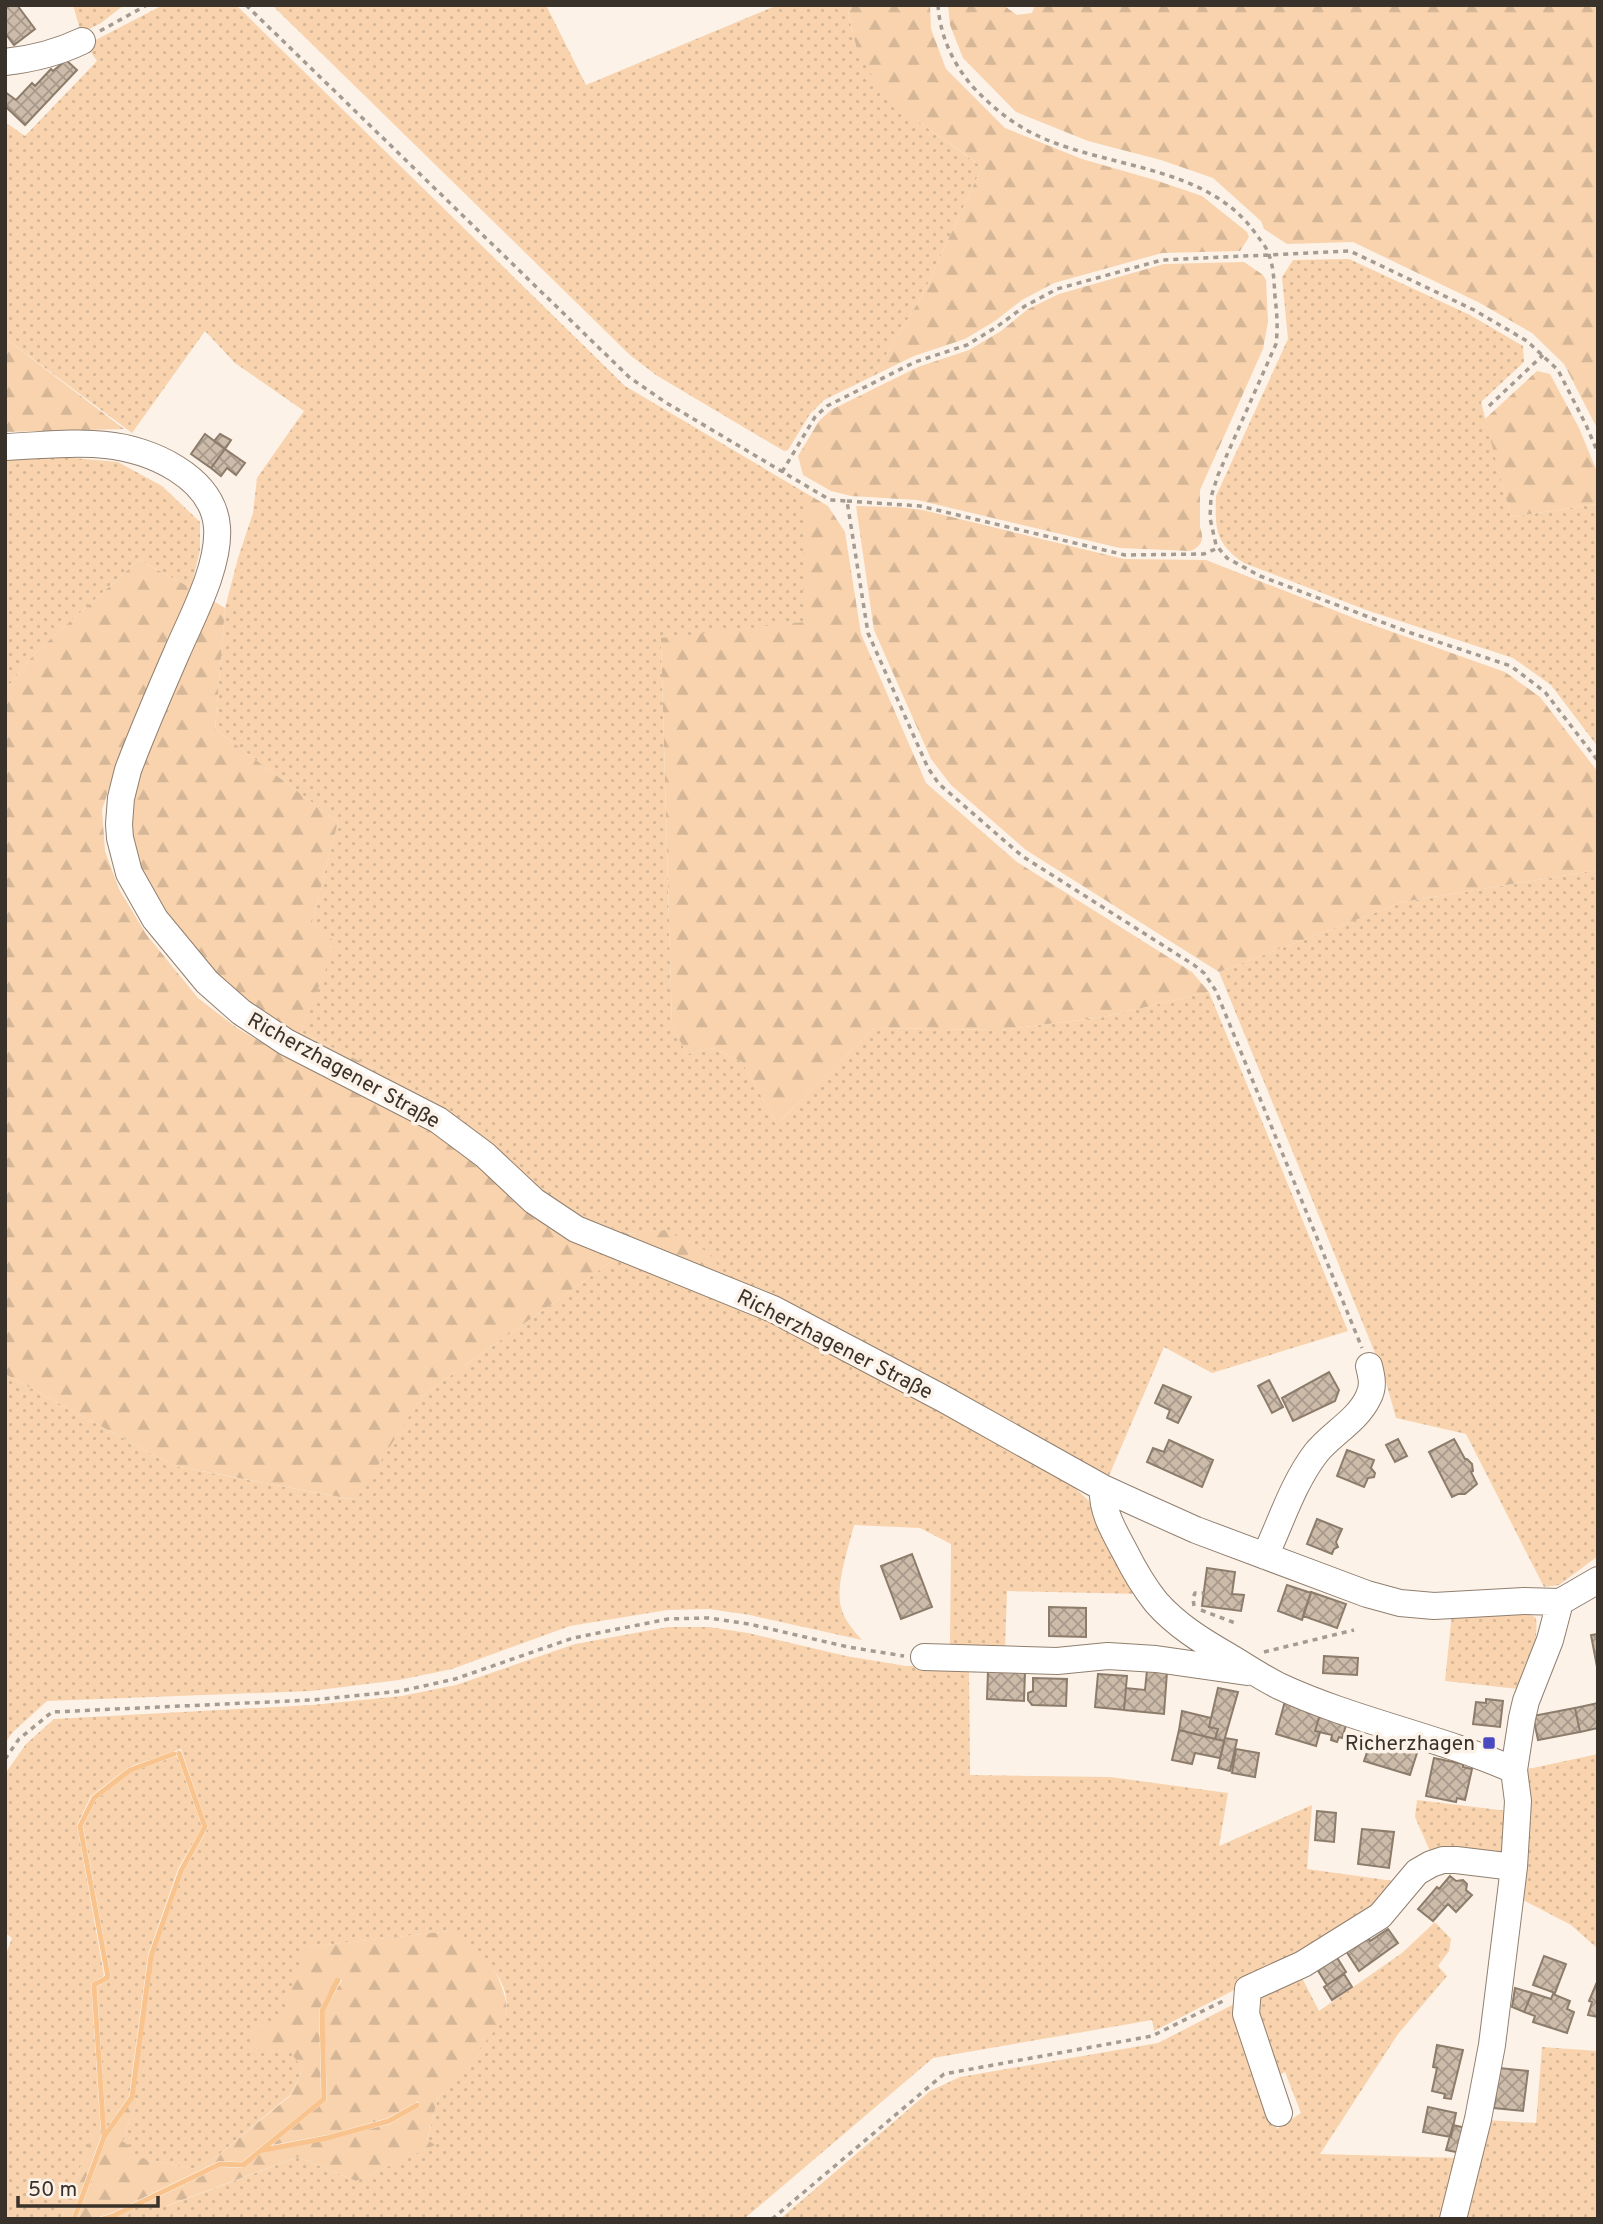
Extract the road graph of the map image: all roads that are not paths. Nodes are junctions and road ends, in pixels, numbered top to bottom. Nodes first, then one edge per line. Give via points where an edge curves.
1 (82, 41) road end
2 (5, 62) edge
3 (5, 447) edge
4 (1369, 1366) road end
5 (1103, 1489) junction
6 (1265, 1556) junction
7 (1598, 1580) edge
8 (1560, 1602) junction
9 (924, 1657) road end
10 (1245, 1667) junction
11 (1514, 1770) junction
12 (1514, 1867) junction
13 (1279, 2113) dead end
14 (1453, 2219) edge

1 - 2 street via 34,59
3 - 5 street, Richerzhagener Straße via 89,443 134,451 189,479 214,509 217,540 208,575 128,770 119,824 125,861 143,902 220,995 286,1042 438,1121 485,1155 534,1201 576,1229 783,1314
4 - 6 street via 1372,1390 1367,1401 1302,1473
5 - 6 street
5 - 10 street via 1109,1520 1156,1602 1200,1641
6 - 8 street via 1400,1603
7 - 8 street
8 - 11 street via 1526,1701
9 - 10 street via 1057,1661 1108,1656
10 - 11 street via 1314,1700
11 - 12 street
12 - 13 street via 1456,1860 1431,1864 1412,1877 1380,1916 1303,1964 1248,1989 1246,2014
12 - 14 street via 1492,2045

